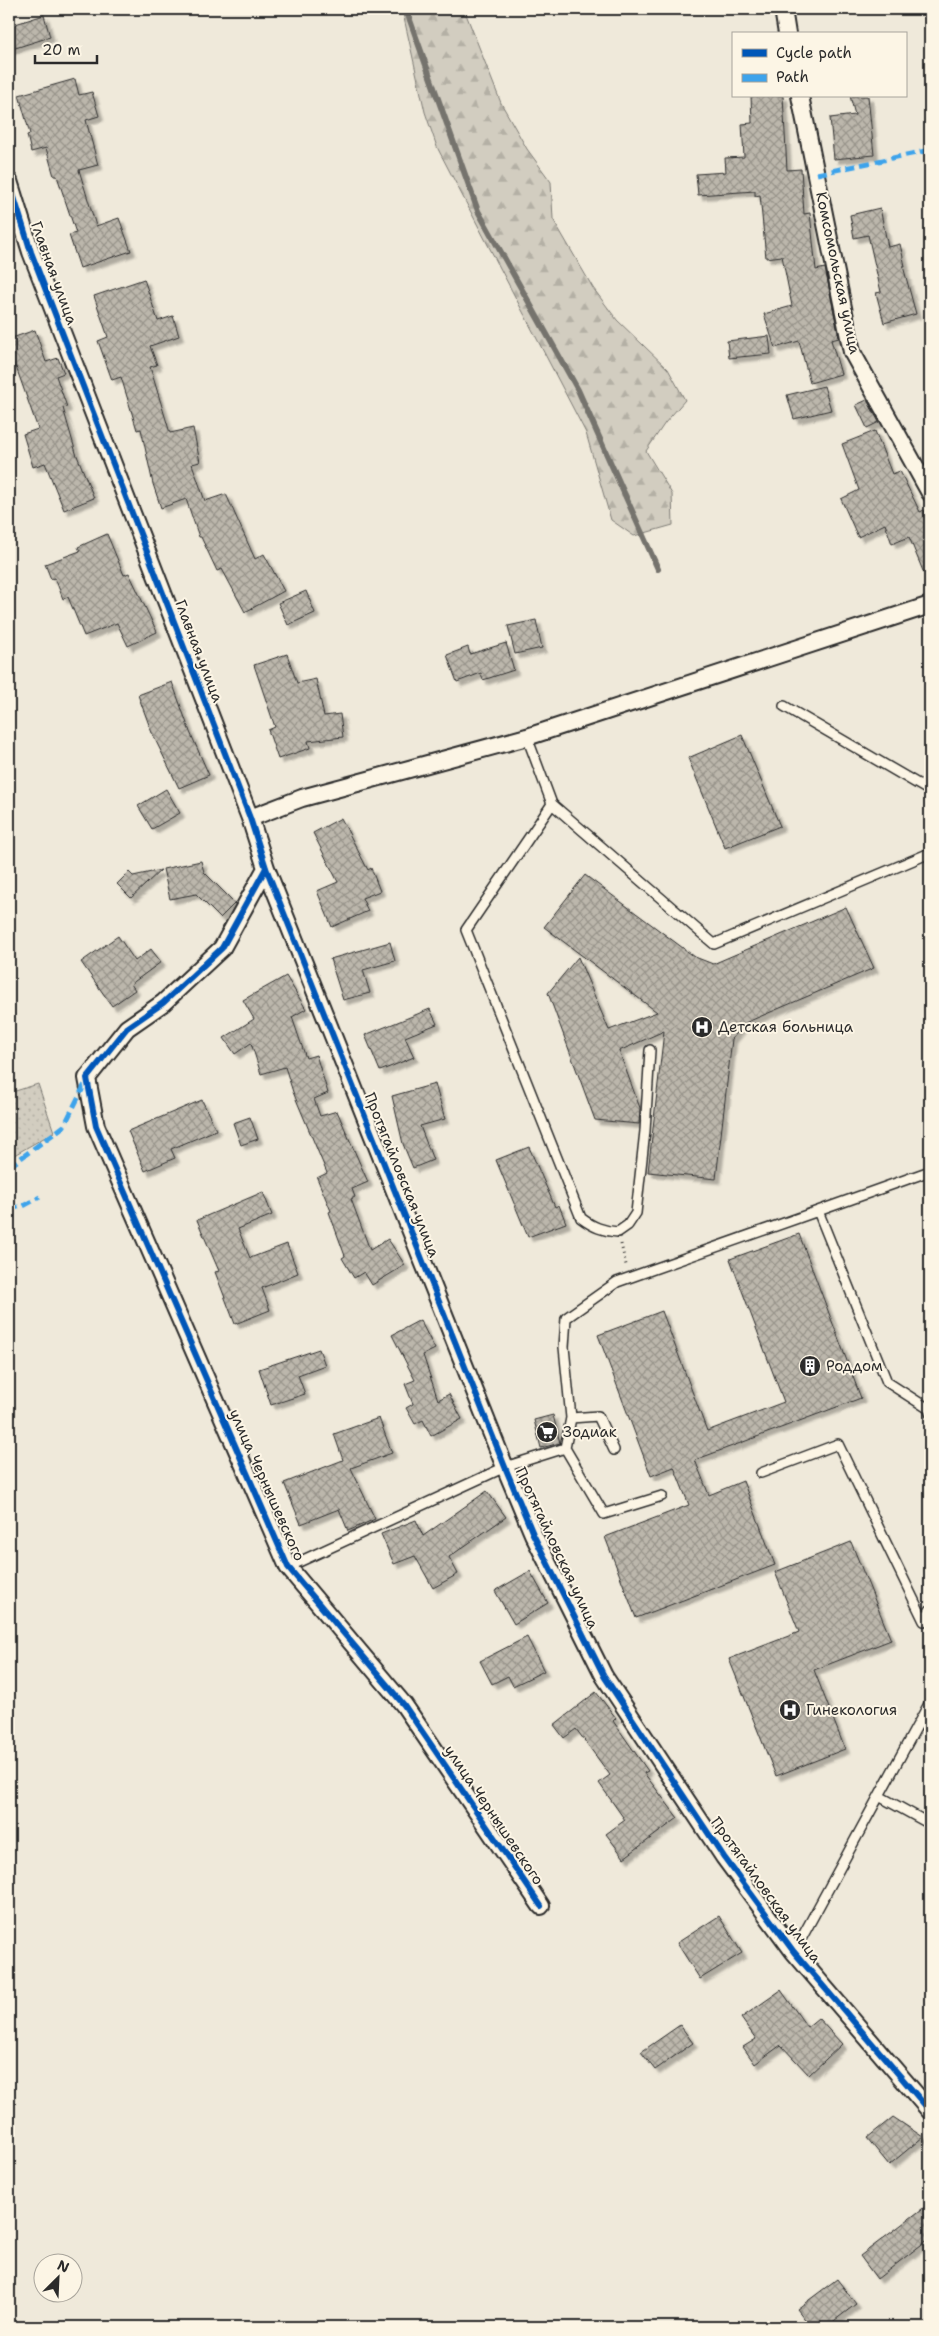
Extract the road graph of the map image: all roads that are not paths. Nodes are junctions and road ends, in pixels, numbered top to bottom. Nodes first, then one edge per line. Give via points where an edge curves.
1 (783, 9) edge
2 (787, 32) edge
3 (800, 98) edge
4 (9, 181) edge
5 (930, 493) edge
6 (930, 605) edge
7 (784, 706) dead end
8 (527, 737) junction
9 (930, 791) edge
10 (552, 804) junction
11 (250, 818) junction
12 (930, 853) edge
13 (266, 868) junction
14 (650, 1050) dead end
15 (930, 1171) edge
16 (818, 1211) junction
17 (930, 1413) edge
18 (571, 1418) junction
19 (564, 1448) junction
20 (614, 1450) dead end
21 (505, 1467) junction
22 (761, 1473) dead end
23 (662, 1496) dead end
24 (288, 1567) junction
25 (930, 1610) edge
26 (930, 1702) edge
27 (879, 1796) junction
28 (930, 1824) edge
29 (541, 1906) dead end
30 (794, 1952) junction
31 (930, 2110) edge

1 - 2 street
3 - 5 street, Комсомольская улица via 852,352
4 - 11 street, Главная улица via 31,252
6 - 8 street
7 - 9 lane
8 - 10 lane
8 - 11 street via 302,798
10 - 12 lane via 714,944
10 - 14 lane via 466,930 582,1218 592,1227 607,1232 618,1232 636,1213
11 - 13 street, Главная улица
13 - 21 street, Протягайловская улица
13 - 24 street, улица Чернышевского via 222,948 163,1003 127,1028 87,1078 96,1126
15 - 16 lane
16 - 17 lane via 887,1382 929,1409
16 - 18 lane via 617,1282 566,1318 564,1347
18 - 19 lane
18 - 20 lane via 598,1416
19 - 21 lane, улица Чернышевского
19 - 23 lane via 604,1514
21 - 24 lane, улица Чернышевского
21 - 30 street, Протягайловская улица via 533,1534 604,1676 724,1857
22 - 25 lane via 838,1444 924,1621
24 - 29 street, улица Чернышевского via 404,1705
26 - 27 lane
27 - 28 lane
27 - 30 lane
30 - 31 street, Протягайловская улица

